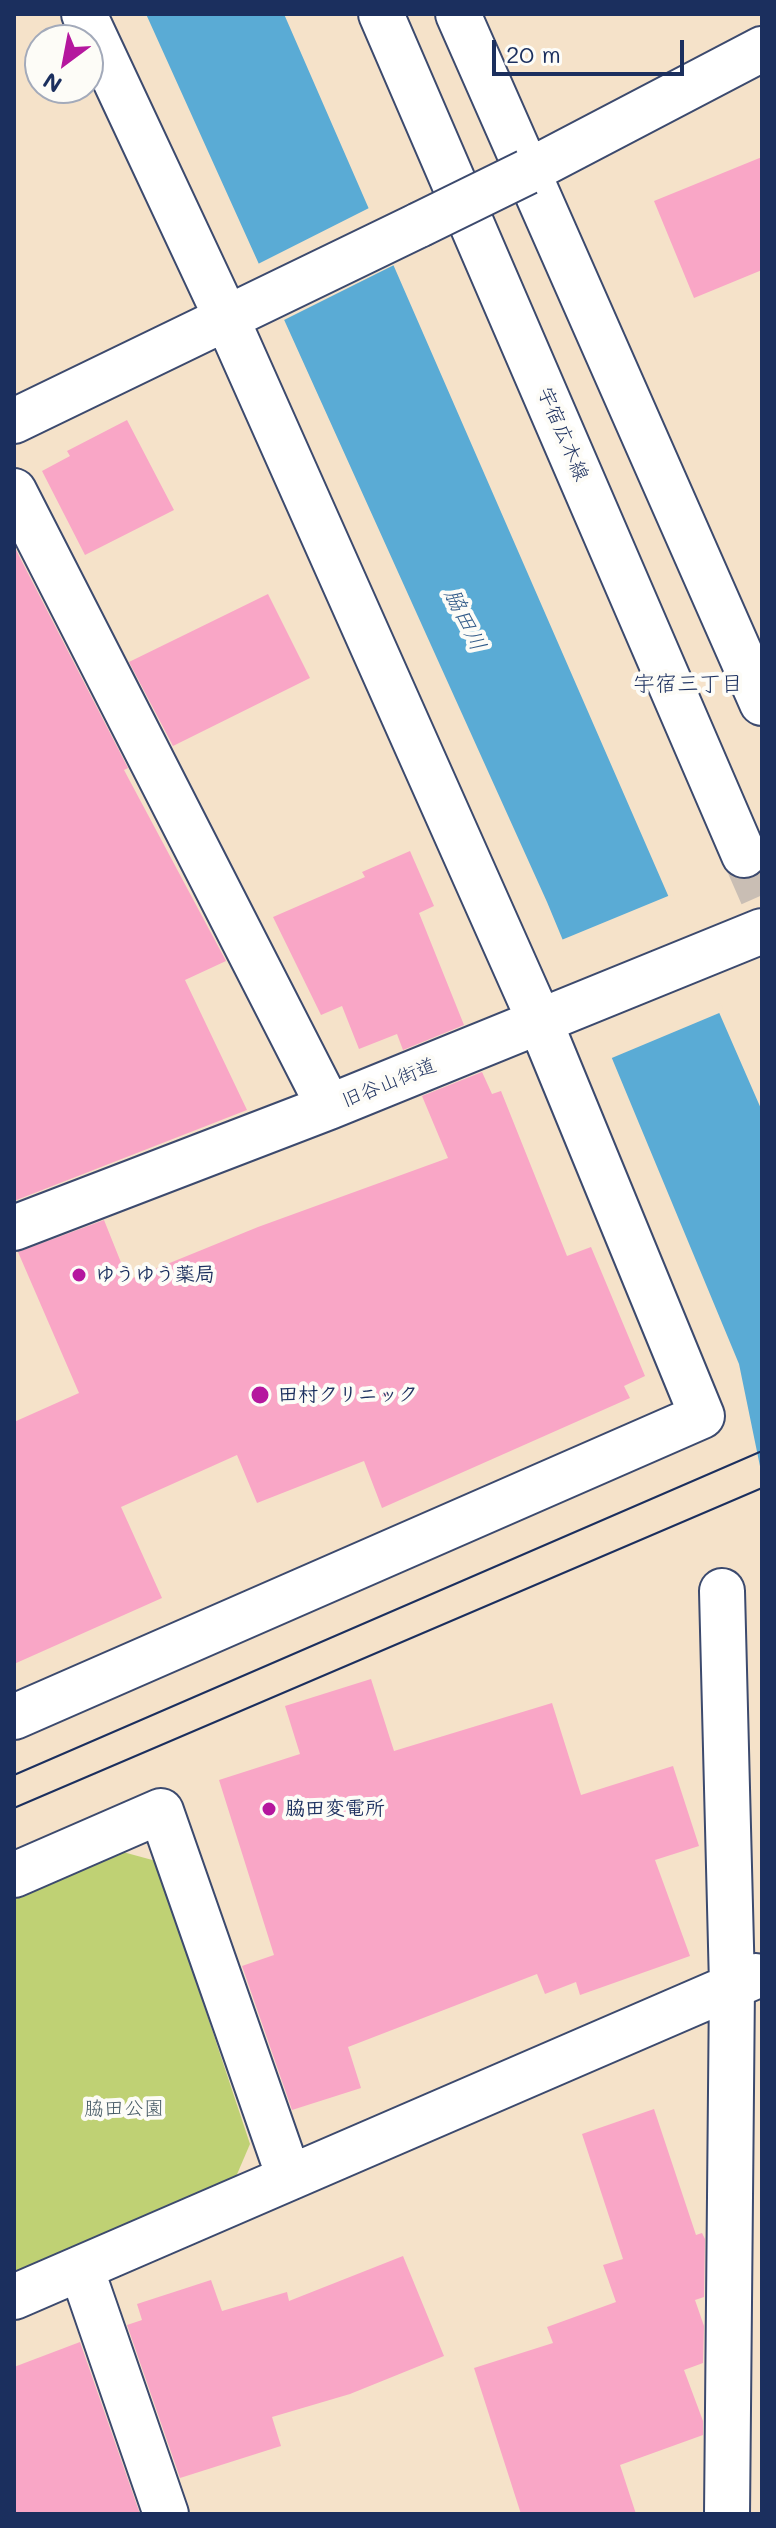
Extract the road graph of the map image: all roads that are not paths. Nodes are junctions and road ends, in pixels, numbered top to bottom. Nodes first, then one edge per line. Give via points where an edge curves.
1 (84, 14) edge
2 (381, 14) edge
3 (458, 14) edge
4 (762, 49) edge
5 (527, 172) junction
6 (244, 308) junction
7 (14, 421) edge
8 (14, 491) edge
9 (762, 703) edge
10 (744, 855) tunnel mouth
11 (762, 931) edge
12 (558, 1016) junction
13 (329, 1107) junction
14 (14, 1228) edge
15 (722, 1591) dead end
16 (14, 1717) edge
17 (14, 1875) edge
18 (747, 1980) edge
19 (289, 2177) junction
20 (81, 2268) junction
21 (14, 2297) edge
22 (166, 2514) edge
23 (727, 2514) edge

1 - 6 street
2 - 10 street, 宇宿広木線
3 - 5 street
4 - 5 street
5 - 6 street, bridge
5 - 9 street
6 - 7 street
6 - 12 street
8 - 13 street
11 - 12 street, 旧谷山街道
12 - 13 street, 旧谷山街道
12 - 16 street via 702,1416
13 - 14 street, 旧谷山街道
15 - 18 street
17 - 19 street via 161,1811
18 - 19 street
18 - 23 street
19 - 20 street
20 - 21 street
20 - 22 street

